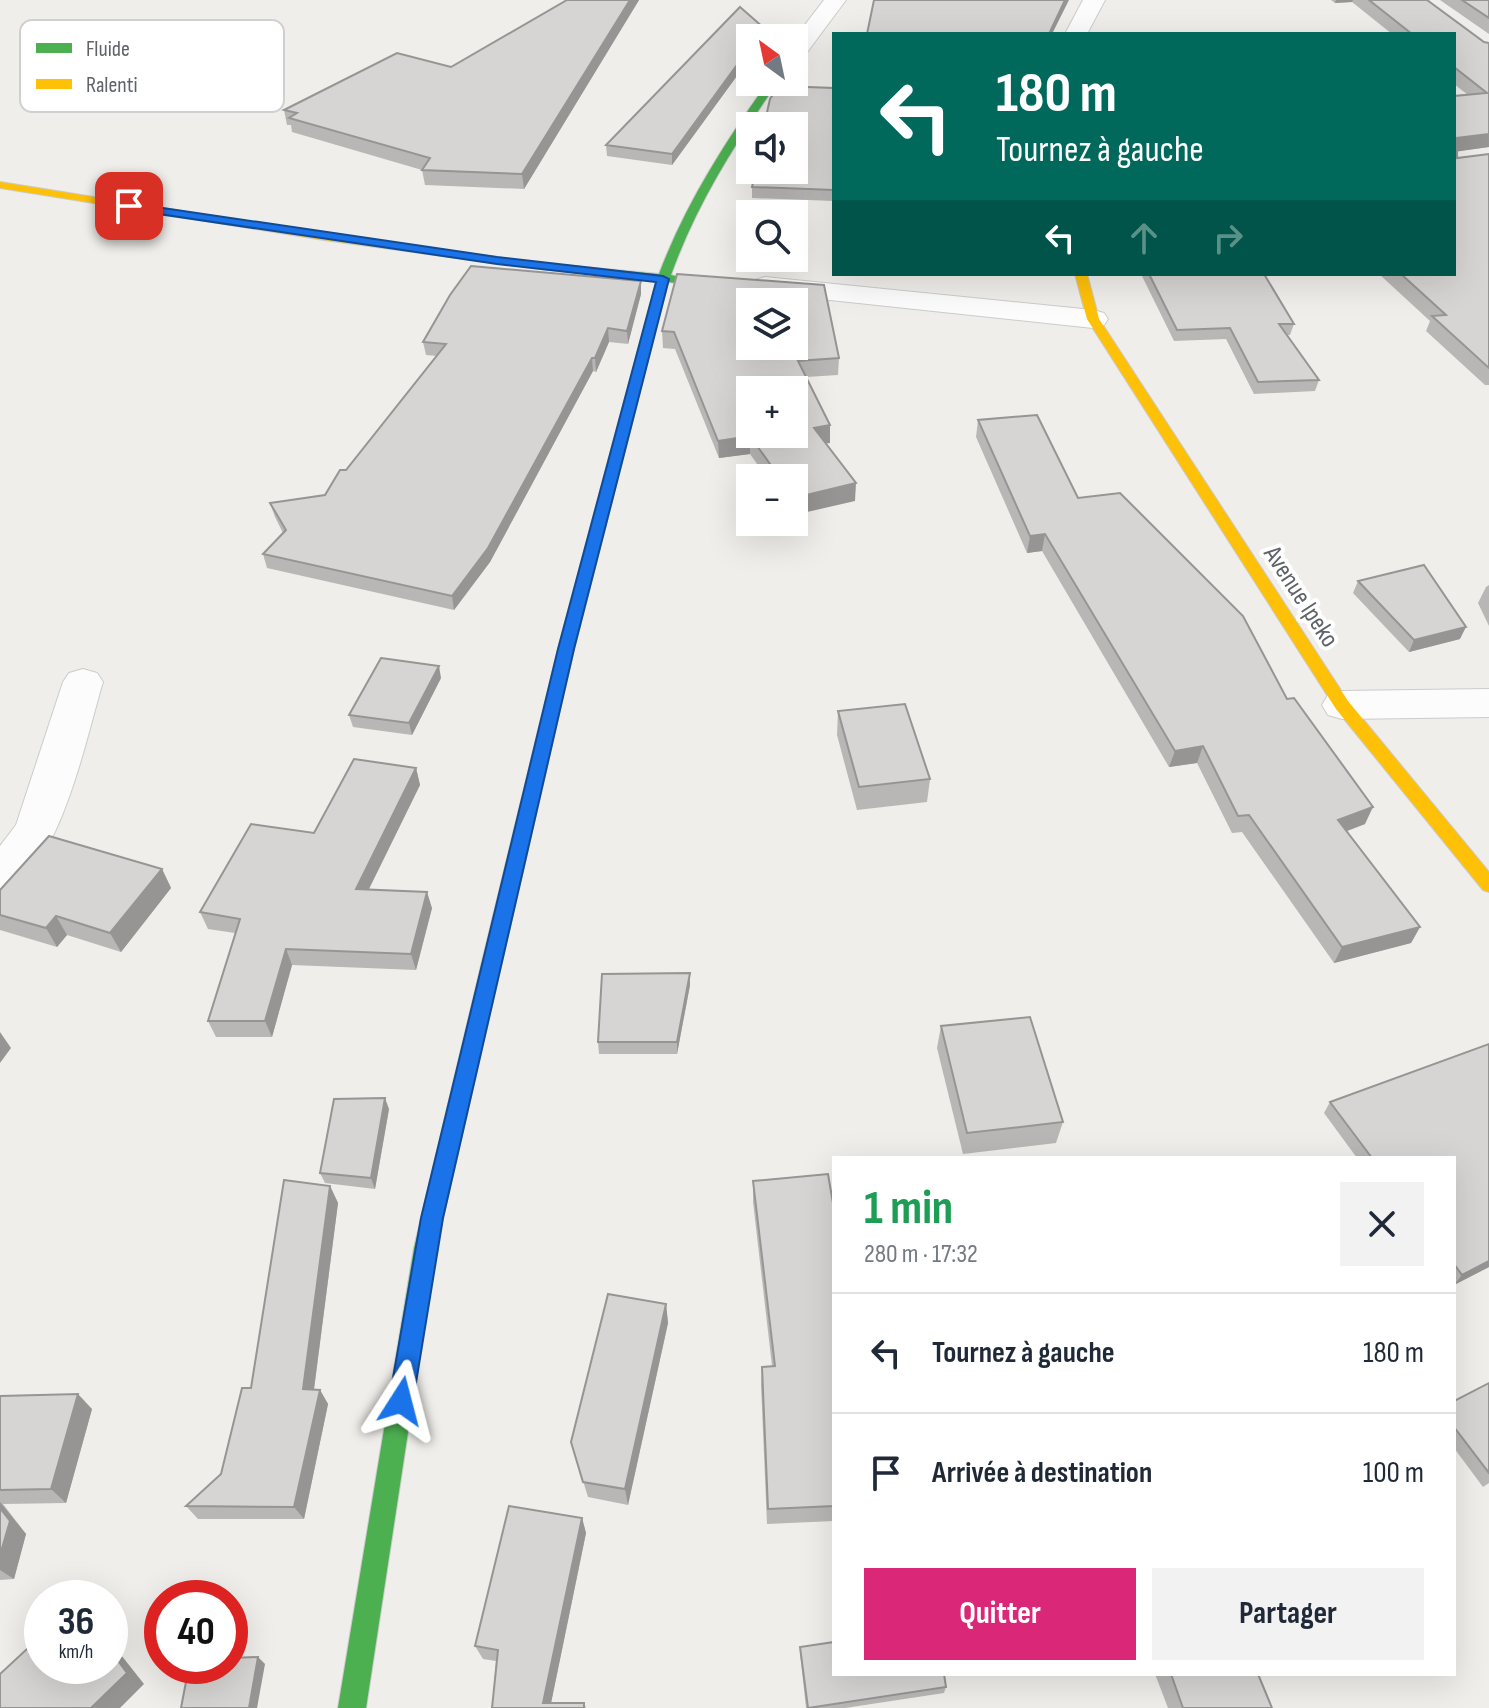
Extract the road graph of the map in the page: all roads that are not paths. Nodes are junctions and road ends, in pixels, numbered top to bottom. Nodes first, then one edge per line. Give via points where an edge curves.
1 (835, 0) edge
2 (1094, 0) edge
3 (1077, 32) edge
4 (808, 36) edge
5 (763, 96) edge
6 (0, 185) edge
7 (832, 265) edge
8 (1082, 276) edge
9 (663, 279) junction
10 (709, 282) edge
11 (1093, 319) junction
12 (83, 682) dead end
13 (1489, 703) edge
14 (1342, 705) junction
15 (0, 878) edge
16 (1489, 885) edge
17 (352, 1708) edge

1 - 4 street
2 - 3 street
5 - 9 street via 696,207
6 - 9 street via 324,237
7 - 11 street via 739,283
8 - 11 street, Avenue Ipeko
9 - 10 street
9 - 17 street via 566,649 425,1248
11 - 14 street, Avenue Ipeko
12 - 15 street via 36,831
13 - 14 street
14 - 16 street, Avenue Ipeko

